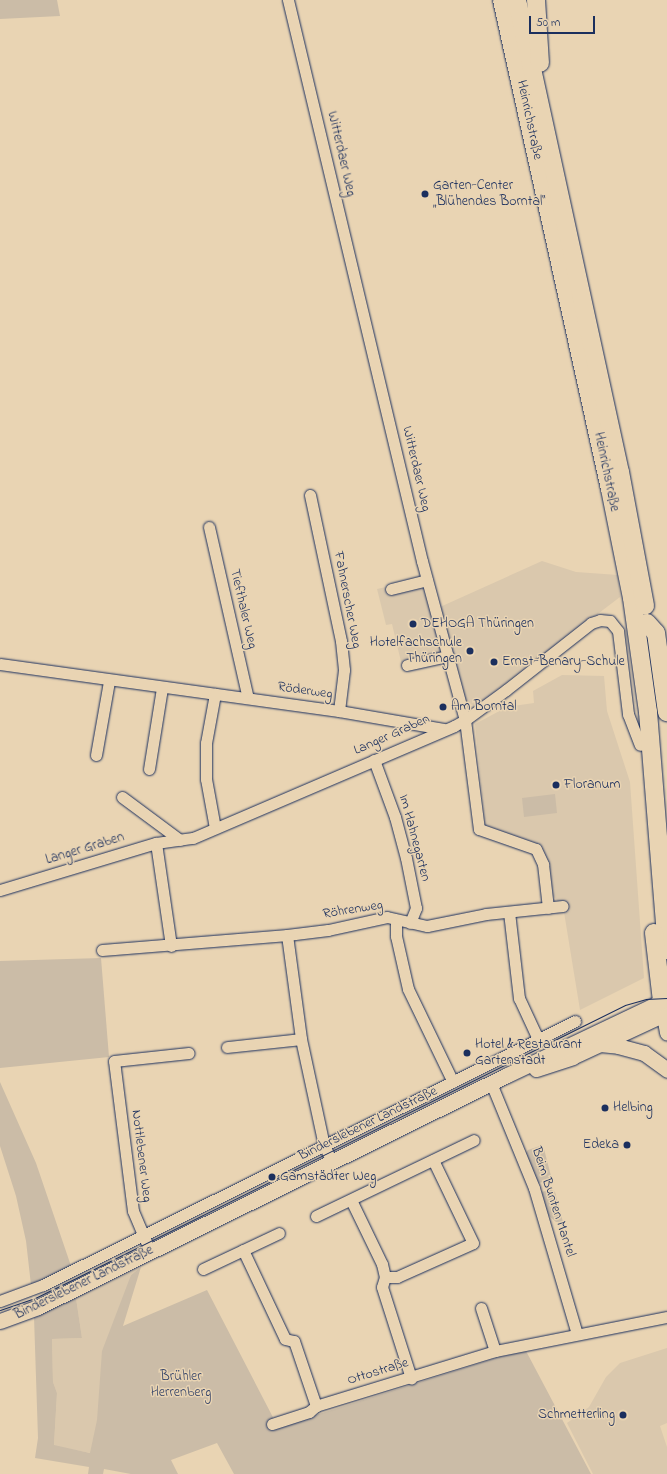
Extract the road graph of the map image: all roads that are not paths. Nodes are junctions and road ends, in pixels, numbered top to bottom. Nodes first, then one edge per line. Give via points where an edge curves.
1 (288, 0) edge
2 (491, 0) edge
3 (502, 0) edge
4 (516, 0) edge
5 (536, 0) edge
6 (514, 52) junction
7 (542, 113) junction
8 (310, 495) dead end
9 (209, 527) dead end
10 (427, 580) junction
11 (391, 589) dead end
12 (641, 624) junction
13 (448, 656) junction
14 (0, 664) edge
15 (407, 665) dead end
16 (109, 681) junction
17 (162, 688) junction
18 (215, 694) junction
19 (248, 698) junction
20 (339, 711) junction
21 (667, 712) edge
22 (465, 720) junction
23 (443, 729) junction
24 (640, 746) junction
25 (96, 755) dead end
26 (374, 760) junction
27 (149, 769) dead end
28 (122, 796) dead end
29 (215, 828) junction
30 (180, 840) junction
31 (156, 843) junction
32 (667, 880) edge
33 (0, 890) edge
34 (563, 906) dead end
35 (548, 908) junction
36 (509, 912) junction
37 (396, 920) junction
38 (410, 923) junction
39 (287, 935) junction
40 (171, 946) junction
41 (102, 950) dead end
42 (667, 950) edge
43 (665, 1007) edge
44 (575, 1021) dead end
45 (667, 1033) edge
46 (301, 1039) junction
47 (538, 1039) junction
48 (599, 1044) junction
49 (228, 1047) dead end
50 (189, 1053) dead end
51 (667, 1070) edge
52 (453, 1082) junction
53 (491, 1083) junction
54 (474, 1140) dead end
55 (324, 1145) junction
56 (433, 1160) junction
57 (332, 1162) junction
58 (351, 1200) junction
59 (316, 1216) dead end
60 (278, 1233) dead end
61 (143, 1235) junction
62 (243, 1250) junction
63 (150, 1251) junction
64 (202, 1269) dead end
65 (385, 1277) junction
66 (0, 1301) edge
67 (481, 1308) dead end
68 (667, 1317) edge
69 (0, 1321) edge
70 (577, 1334) junction
71 (495, 1351) junction
72 (411, 1378) junction
73 (316, 1406) junction
74 (272, 1424) dead end

1 - 10 street, Witterdaer Weg
2 - 6 highway via 504,42
3 - 6 highway, Heinrichstraße
4 - 7 highway, Heinrichstraße
5 - 7 highway
6 - 12 highway, Heinrichstraße
7 - 12 highway, Heinrichstraße via 639,566
8 - 20 street, Fahnerscher Weg via 341,641 344,670
9 - 19 street, Tiefthaler Weg
10 - 11 street
10 - 13 street, Witterdaer Weg
12 - 21 highway via 656,633
12 - 24 highway
12 - 32 highway, Heinrichstraße via 656,708
12 - 42 highway, Heinrichstraße
13 - 15 street
13 - 22 street, Witterdaer Weg
14 - 16 street, Röderweg
16 - 17 street, Röderweg
16 - 25 street
17 - 18 street, Röderweg
17 - 27 street
18 - 19 street, Röderweg
18 - 29 street via 206,743 206,779
19 - 20 street, Röderweg
20 - 23 street, Röderweg
22 - 23 street, Langer Graben
22 - 24 street, Langer Graben via 583,630 600,620 610,622 618,631 628,714
22 - 35 street, Witterdaer Weg via 479,829 536,849 543,864
23 - 26 street, Langer Graben
24 - 43 highway via 651,899
26 - 29 street, Langer Graben
26 - 38 street, Im Hahnegarten via 396,817 406,858 416,908
28 - 30 street
29 - 30 street, Langer Graben via 193,838
30 - 31 street, Langer Graben
31 - 33 street, Langer Graben
31 - 40 street
34 - 35 street, Röhrenweg
35 - 36 street, Röhrenweg
36 - 38 street, Röhrenweg via 427,926
36 - 47 street via 519,998
37 - 38 street, Röhrenweg
37 - 39 street, Röhrenweg via 387,917 328,930
37 - 52 street via 396,936 408,989
39 - 40 street, Röhrenweg
39 - 46 street
40 - 41 street, Röhrenweg
43 - 45 main road
43 - 48 main road, Binderslebener Landstraße
43 - 53 main road, Binderslebener Landstraße
44 - 47 street, Binderslebener Landstraße
46 - 49 street
46 - 55 street
47 - 52 street, Binderslebener Landstraße
48 - 51 main road via 644,1053
48 - 53 main road, Binderslebener Landstraße via 557,1063
50 - 61 street, Nottlebener Weg via 114,1061 128,1181 133,1211
52 - 55 street, Binderslebener Landstraße
53 - 57 main road, Binderslebener Landstraße
53 - 70 street, Beim Bunten Mantel via 519,1147 548,1232
54 - 56 street
55 - 57 street
55 - 61 street, Binderslebener Landstraße
56 - 58 street
56 - 65 street via 473,1243 397,1277
57 - 63 main road, Binderslebener Landstraße
58 - 59 street
58 - 65 street via 382,1264
60 - 62 street
61 - 63 street, Nottlebener Weg
61 - 66 street, Binderslebener Landstraße via 32,1290
62 - 64 street
62 - 73 street via 285,1339 294,1341
63 - 69 main road, Binderslebener Landstraße via 38,1307
65 - 72 street via 382,1287
67 - 71 street
68 - 70 street, Ottostraße
70 - 71 street, Ottostraße
71 - 72 street, Ottostraße
72 - 73 street, Ottostraße
73 - 74 street, Ottostraße via 309,1412

